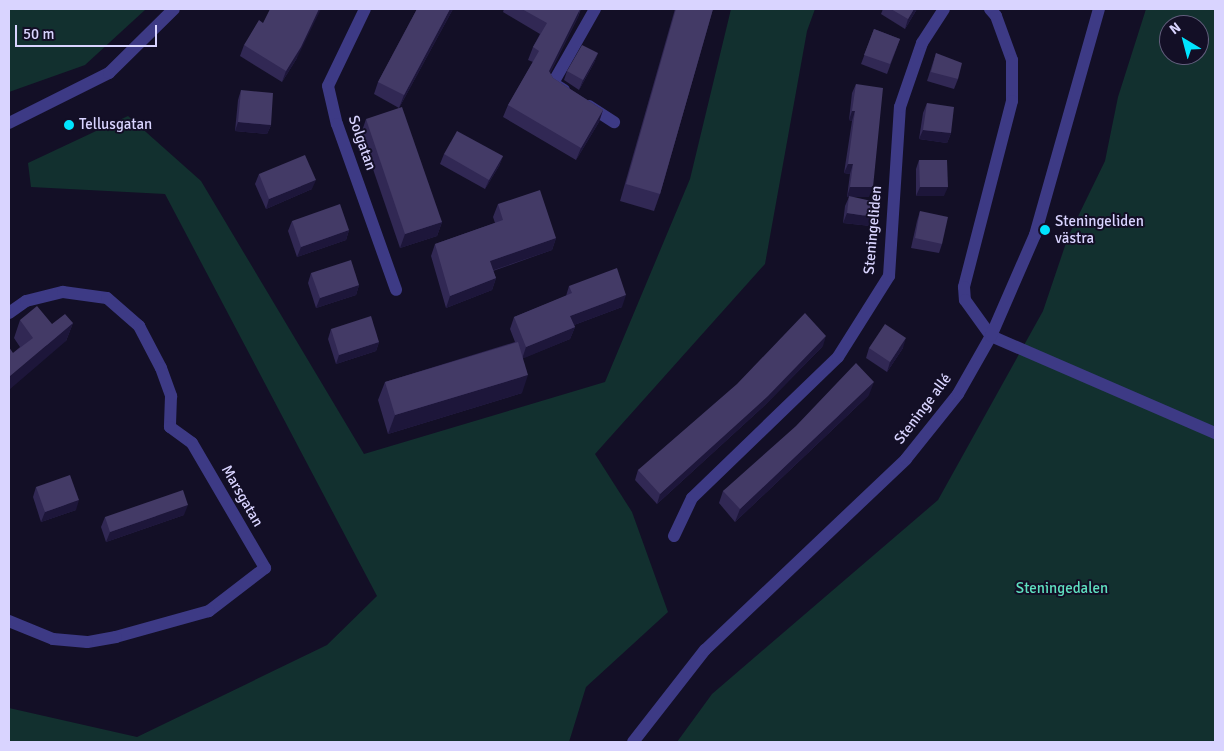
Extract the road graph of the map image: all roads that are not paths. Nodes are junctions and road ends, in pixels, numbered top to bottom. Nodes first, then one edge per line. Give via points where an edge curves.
1 (174, 9) edge
2 (365, 9) edge
3 (595, 9) edge
4 (944, 9) edge
5 (990, 9) edge
6 (1099, 9) edge
7 (614, 122) dead end
8 (9, 123) edge
9 (396, 290) dead end
10 (9, 313) edge
11 (991, 336) junction
12 (1215, 433) edge
13 (674, 536) dead end
14 (9, 620) edge
15 (633, 742) edge

1 - 8 street via 109,73
2 - 9 street, Solgatan via 328,86 338,124
3 - 7 street via 553,83
4 - 13 street, Steningeliden via 922,43 900,107 889,276 838,357 692,498
5 - 11 street via 996,16 1012,60 1012,101 964,287 965,300
6 - 11 street, Steninge allé via 1035,235
10 - 14 street, Marsgatan via 26,301 63,292 107,298 139,326 161,368 171,396 170,427 192,443 264,568 209,610 116,637 87,642 53,639
11 - 12 street
11 - 15 street, Steninge allé via 958,394 906,459 705,650

